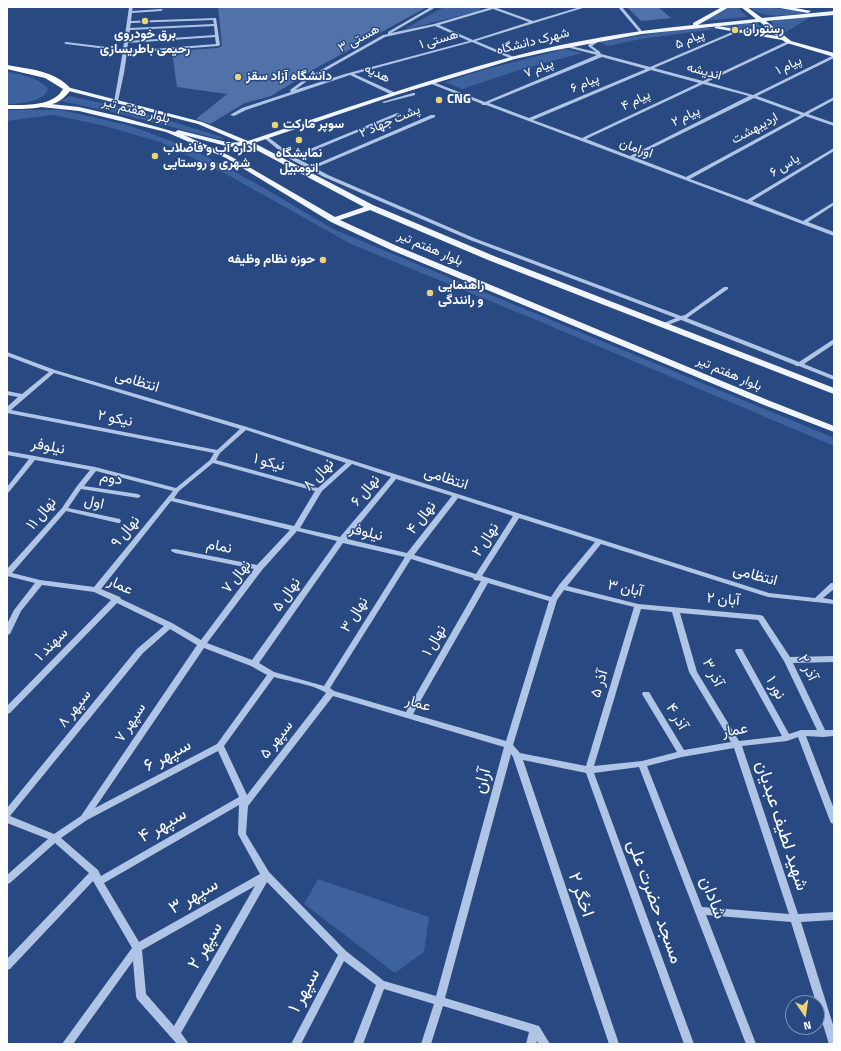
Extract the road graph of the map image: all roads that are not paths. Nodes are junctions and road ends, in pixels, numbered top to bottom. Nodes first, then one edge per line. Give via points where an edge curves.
1 (434, 7) edge
2 (494, 7) edge
3 (584, 7) edge
4 (620, 7) edge
5 (726, 7) edge
6 (744, 7) edge
7 (777, 7) edge
8 (131, 10) edge
9 (161, 10) dead end
10 (834, 12) edge
11 (820, 13) junction
12 (758, 19) junction
13 (130, 22) junction
14 (532, 22) junction
15 (216, 25) junction
16 (435, 25) junction
17 (693, 25) junction
18 (128, 29) junction
19 (641, 31) junction
20 (738, 31) junction
21 (216, 36) junction
22 (384, 36) junction
23 (598, 40) junction
24 (786, 40) junction
25 (472, 41) junction
26 (126, 42) junction
27 (66, 43) dead end
28 (567, 46) junction
29 (125, 51) junction
30 (602, 55) junction
31 (834, 56) edge
32 (511, 57) junction
33 (7, 68) edge
34 (650, 68) junction
35 (325, 69) junction
36 (352, 74) junction
37 (346, 76) junction
38 (700, 82) junction
39 (431, 83) junction
40 (67, 89) junction
41 (392, 93) junction
42 (288, 94) junction
43 (413, 94) dead end
44 (753, 96) junction
45 (834, 98) edge
46 (116, 101) junction
47 (384, 102) dead end
48 (484, 104) junction
49 (41, 105) junction
50 (7, 107) edge
51 (399, 114) dead end
52 (232, 115) dead end
53 (803, 115) junction
54 (433, 116) dead end
55 (529, 120) junction
56 (834, 125) edge
57 (168, 132) junction
58 (232, 136) junction
59 (266, 138) junction
60 (581, 140) junction
61 (248, 144) junction
62 (834, 149) edge
63 (292, 158) junction
64 (628, 158) junction
65 (312, 168) junction
66 (686, 179) junction
67 (747, 202) junction
68 (834, 203) edge
69 (370, 207) junction
70 (334, 220) junction
71 (803, 222) junction
72 (834, 234) edge
73 (726, 288) dead end
74 (681, 318) junction
75 (663, 325) junction
76 (834, 341) edge
77 (7, 354) edge
78 (798, 365) junction
79 (53, 371) junction
80 (834, 378) edge
81 (834, 391) edge
82 (7, 392) edge
83 (21, 396) junction
84 (7, 411) edge
85 (246, 428) junction
86 (834, 429) edge
87 (218, 452) junction
88 (7, 453) edge
89 (33, 458) junction
90 (212, 461) junction
91 (351, 462) junction
92 (95, 469) junction
93 (395, 476) junction
94 (79, 487) junction
95 (177, 490) junction
96 (319, 490) junction
97 (7, 491) edge
98 (138, 496) dead end
99 (456, 496) junction
100 (170, 499) junction
101 (64, 509) junction
102 (517, 516) junction
103 (118, 521) dead end
104 (296, 528) junction
105 (341, 541) junction
106 (600, 541) junction
107 (174, 551) dead end
108 (409, 556) junction
109 (259, 568) junction
110 (7, 574) edge
111 (477, 578) junction
112 (486, 580) junction
113 (40, 582) junction
114 (834, 585) edge
115 (562, 587) junction
116 (96, 590) junction
117 (818, 599) junction
118 (118, 600) junction
119 (553, 600) junction
120 (834, 602) edge
121 (638, 606) junction
122 (675, 610) junction
123 (683, 611) joint
124 (760, 618) joint
125 (170, 625) junction
126 (7, 632) edge
127 (202, 644) junction
128 (739, 651) dead end
129 (834, 659) edge
130 (788, 660) junction
131 (254, 664) junction
132 (272, 674) junction
133 (328, 691) junction
134 (646, 694) dead end
135 (7, 711) edge
136 (408, 716) junction
137 (801, 733) junction
138 (834, 733) edge
139 (823, 734) junction
140 (787, 738) junction
141 (737, 744) junction
142 (509, 745) junction
143 (220, 746) junction
144 (682, 754) junction
145 (517, 756) junction
146 (642, 764) junction
147 (588, 770) junction
148 (244, 801) junction
149 (7, 814) edge
150 (84, 818) junction
151 (7, 819) edge
152 (834, 821) edge
153 (55, 838) junction
154 (266, 875) junction
155 (96, 878) junction
156 (7, 880) edge
157 (700, 911) junction
158 (834, 916) edge
159 (795, 918) junction
160 (137, 948) junction
161 (343, 954) junction
162 (7, 966) edge
163 (381, 984) junction
164 (440, 1000) junction
165 (535, 1029) junction
166 (174, 1034) junction
167 (67, 1044) edge
168 (184, 1044) edge
169 (296, 1044) edge
170 (358, 1044) edge
171 (426, 1044) edge
172 (531, 1044) edge
173 (545, 1044) edge
174 (614, 1044) edge
175 (688, 1044) edge
176 (751, 1044) edge
177 (834, 1044) edge

1 - 22 street
2 - 14 street
2 - 16 street, هستی ۳
3 - 14 street, هستی ۱
4 - 19 street
5 - 17 main road
6 - 12 main road
7 - 11 main road
8 - 9 street
8 - 13 street
10 - 11 main road
11 - 12 main road
12 - 17 main road
12 - 24 main road
13 - 15 street via 215,18
13 - 18 street
14 - 25 street, هستی ۱
15 - 18 street
15 - 21 street
16 - 22 street, هستی ۳
16 - 25 street
17 - 19 main road
17 - 20 main road
18 - 26 street
19 - 23 main road, شهرک دانشگاه
19 - 32 main road via 559,45
20 - 24 main road
20 - 34 street, پیام ۵
21 - 26 street
21 - 29 street via 218,45
22 - 35 street, هستی ۳
23 - 28 main road, شهرک دانشگاه
23 - 30 street via 590,46
24 - 31 main road
24 - 38 street, پیام ۴
25 - 32 street
25 - 36 street, هستی ۱
26 - 29 street
27 - 29 street
28 - 30 street, اندیشه
28 - 32 main road, شهرک دانشگاه
29 - 46 street
30 - 34 street, اندیشه
30 - 48 street, پیام ۷
31 - 44 street, پیام ۱
32 - 39 main road, شهرک دانشگاه
32 - 41 main road
33 - 40 highway via 46,75 61,82
34 - 38 street, اندیشه
34 - 55 street, پیام ۶
35 - 37 street via 329,74
35 - 42 street, هستی ۳
36 - 37 street, هستی ۱
36 - 41 street, هدیه
37 - 42 street, هستی ۱
38 - 44 street, اندیشه
38 - 60 street, پیام ۴
39 - 41 main road, شهرک دانشگاه
39 - 48 street, اورامان
40 - 46 main road, بلوار هفتم تیر
40 - 49 highway via 62,97
41 - 58 main road via 255,137
41 - 59 main road, شهرک دانشگاه
42 - 52 street, هستی ۱
43 - 47 street
44 - 53 street, اندیشه
44 - 64 street, پیام ۲
45 - 53 street, اردیبهشت
46 - 58 main road, بلوار هفتم تیر via 200,124
48 - 55 street, اورامان
49 - 50 highway
49 - 57 main road, بلوار هفتم تیر via 79,109
51 - 63 street
53 - 56 street, اندیشه
53 - 66 street, اردیبهشت
54 - 65 street, پشت جهاد ۲
55 - 60 street, اورامان
57 - 61 main road via 183,132 230,145
57 - 70 main road, بلوار هفتم تیر via 228,157
58 - 61 main road, بلوار هفتم تیر
59 - 61 main road, شهرک دانشگاه
59 - 63 street
60 - 64 street, اورامان
61 - 69 main road, بلوار هفتم تیر
62 - 67 street, یاس ۶
63 - 65 street
64 - 66 street, اورامان
65 - 74 street via 472,239
66 - 67 street, اورامان
67 - 71 street, اورامان
68 - 71 street
69 - 70 main road
69 - 75 main road, بلوار هفتم تیر via 491,258
70 - 86 main road, بلوار هفتم تیر via 394,248
71 - 72 street, اورامان
73 - 74 street
74 - 75 street
74 - 78 street
75 - 81 main road, بلوار هفتم تیر
76 - 78 street
77 - 79 street, انتظامی
78 - 80 street
79 - 83 street
79 - 85 street, انتظامی
82 - 83 street
83 - 84 street
84 - 87 street, نیکو ۲
85 - 87 street, نهال ۹
85 - 91 street, انتظامی
87 - 90 street, نهال ۹
88 - 89 street, نیلوفر
89 - 92 street, نیلوفر
89 - 97 street
90 - 95 street, نهال ۹
90 - 96 street, نیکو ۱
91 - 93 street, انتظامی
91 - 96 street, نهال ۸
92 - 94 street, نهال ۱۱
92 - 95 street, نیلوفر
93 - 99 street, انتظامی
93 - 105 street, نهال ۶
94 - 98 street, دوم
94 - 101 street, نهال ۱۱
95 - 100 street, نهال ۹
96 - 104 street, نهال ۸
99 - 102 street, انتظامی
99 - 108 street, نهال ۴
100 - 104 street, نیلوفر
100 - 116 street, نهال ۹
101 - 103 street, اول
101 - 110 street, نهال ۱۱
102 - 106 street, انتظامی
102 - 111 street, نهال ۲
104 - 105 street, نیلوفر
104 - 109 street, نهال ۷
105 - 108 street, نیلوفر
105 - 131 street, نهال ۵
106 - 115 street, آران
106 - 117 street, انتظامی via 768,595
107 - 109 street, نمام
108 - 111 street, نیلوفر
108 - 133 street, نهال ۳
109 - 127 street, نهال ۷
110 - 113 street, عمار
111 - 112 street, نیلوفر
112 - 119 street, نیلوفر
112 - 136 street, نهال ۱
113 - 116 street, عمار
113 - 126 street via 18,610
114 - 117 street
115 - 119 street, آران
115 - 121 street, آبان ۳
116 - 118 street, عمار
117 - 120 street, انتظامی
118 - 125 street, عمار
118 - 135 street, سهند ۱
119 - 142 street, آران
121 - 122 street, آبان ۳
121 - 147 street, آذر ۵
122 - 123 street, آبان ۳
122 - 141 street, آذر ۳ via 694,672
123 - 124 street, آبان ۲
124 - 130 street, آذر ۲
125 - 127 street, عمار
125 - 149 street, سپهر ۸ via 140,651
127 - 131 street, عمار
127 - 150 street, سپهر ۷
128 - 140 street, نور ۱
129 - 130 street
130 - 139 street, آذر ۲
131 - 132 street, عمار
132 - 133 street, عمار
132 - 143 street, سپهر ۶
133 - 136 street, عمار
133 - 148 street, سپهر ۵
134 - 144 street, آذر ۴
136 - 142 street, عمار
137 - 139 street, عمار
137 - 140 street, عمار
137 - 152 street
138 - 139 street, عمار
140 - 141 street, عمار
141 - 144 street, عمار
141 - 159 street, شهید لطیف عبدیان
142 - 145 street
142 - 164 street, آران
143 - 148 street
143 - 150 street, سپهر ۶
144 - 146 street, عمار
145 - 147 street, عمار
145 - 174 street, اخگر ۲
146 - 147 street, عمار
146 - 157 street, شادان
147 - 175 street, مسجد حضرت علی
148 - 154 street via 242,834
148 - 155 street, سپهر ۴
150 - 153 street, سپهر ۶
151 - 153 street
153 - 155 street
153 - 156 street, سپهر ۶
154 - 160 street, سپهر ۳
154 - 161 street
154 - 166 street, سپهر ۲
155 - 160 street
155 - 162 street, سپهر ۴
157 - 159 street
157 - 176 street, شادان
158 - 159 street
159 - 177 street, شهید لطیف عبدیان
160 - 166 street via 141,996
160 - 167 street
161 - 163 street
161 - 169 street, سپهر ۱
163 - 164 street
163 - 170 street
164 - 165 street
164 - 171 street, آران
165 - 172 street
165 - 173 street
166 - 168 street

